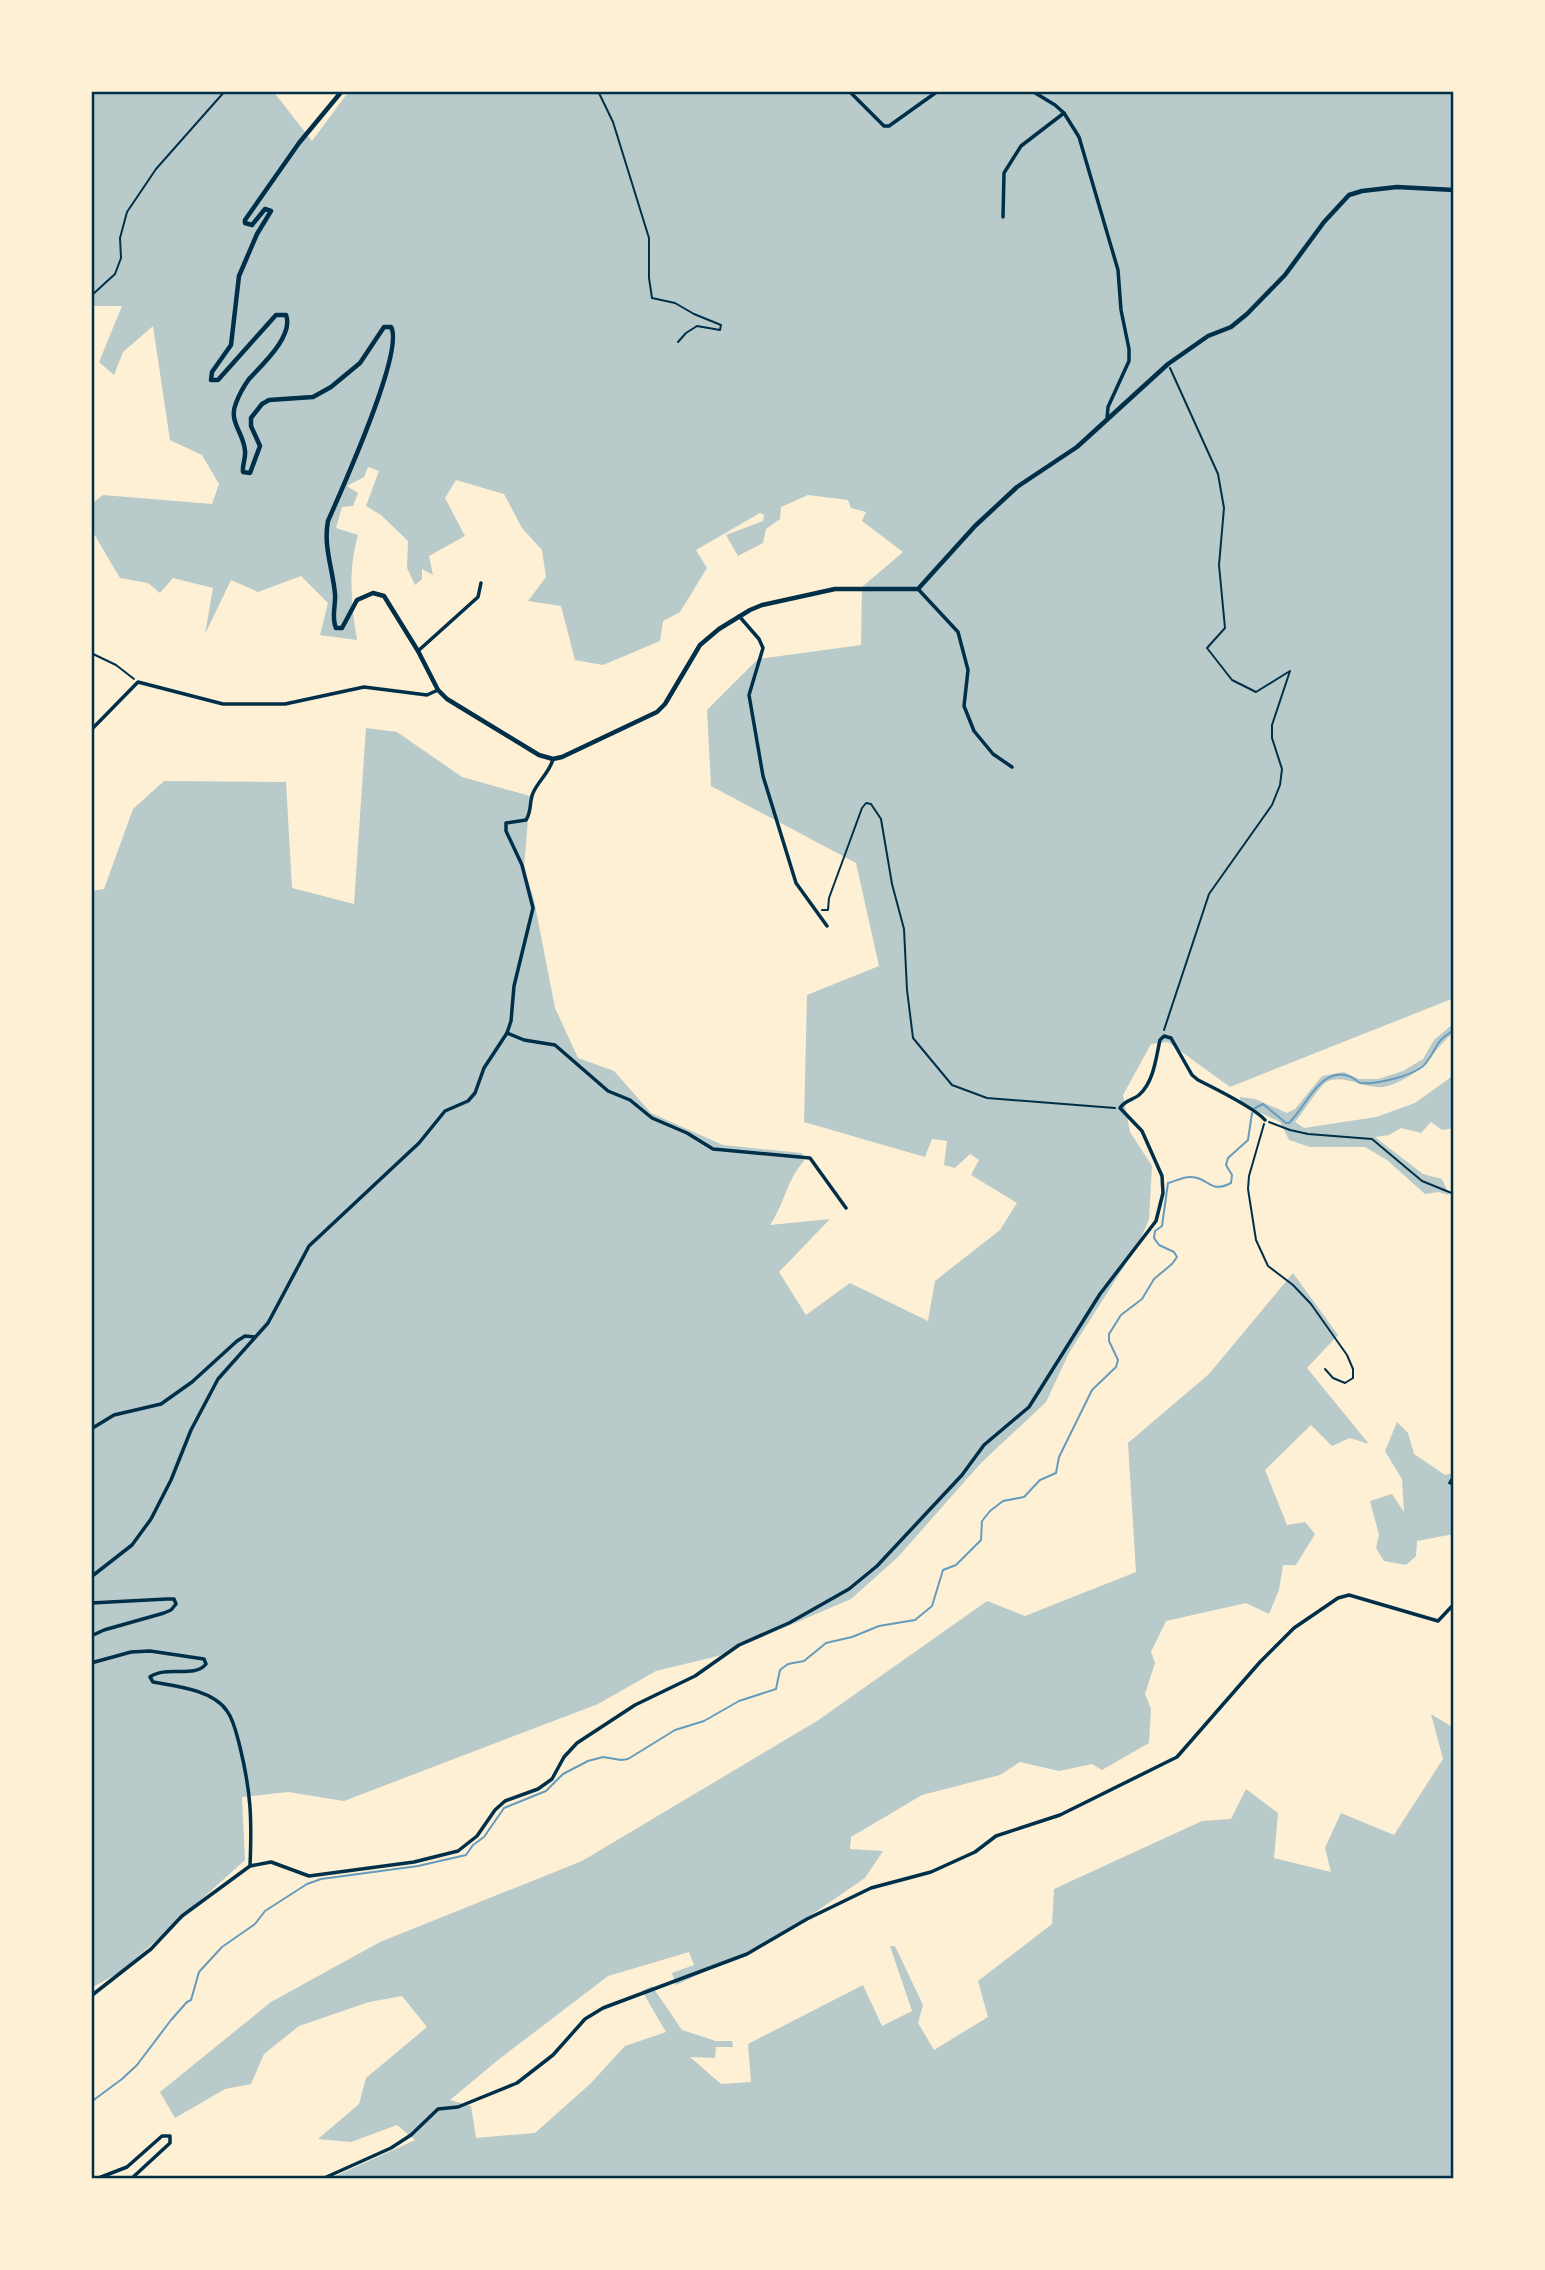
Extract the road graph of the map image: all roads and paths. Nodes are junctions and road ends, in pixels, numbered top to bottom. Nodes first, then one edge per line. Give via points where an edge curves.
1 (225, 91) edge
2 (342, 91) edge
3 (598, 91) edge
4 (849, 91) edge
5 (938, 91) edge
6 (1032, 91) edge
7 (1063, 113) junction
8 (1454, 190) edge
9 (1003, 217) dead end
10 (91, 296) edge
11 (678, 342) dead end
12 (1168, 364) junction
13 (1107, 421) junction
14 (481, 583) dead end
15 (918, 590) junction
16 (739, 616) junction
17 (418, 651) junction
18 (91, 653) edge
19 (138, 682) junction
20 (438, 690) junction
21 (91, 730) edge
22 (553, 759) junction
23 (1012, 767) dead end
24 (814, 910) junction
25 (827, 926) dead end
26 (507, 1032) junction
27 (1164, 1036) junction
28 (1120, 1108) junction
29 (1265, 1120) junction
30 (1454, 1194) edge
31 (846, 1208) dead end
32 (255, 1337) junction
33 (1325, 1368) dead end
34 (91, 1429) edge
35 (1454, 1475) edge
36 (1454, 1485) edge
37 (91, 1577) edge
38 (91, 1603) edge
39 (1454, 1604) edge
40 (91, 1636) edge
41 (91, 1662) edge
42 (250, 1866) junction
43 (91, 1996) edge
44 (96, 2179) edge
45 (131, 2179) edge
46 (322, 2179) edge

1 - 10 path via 156,169 127,212 115,274
2 - 17 street via 244,220 252,225 265,209 271,211 242,265 231,345 210,376 218,380 276,316 286,315 278,345 234,405 235,427 245,452 243,472 250,473 260,446 251,418 262,404 313,397 331,387 360,363 384,327 391,327 395,336 389,366 326,534 336,628 342,628 357,600 377,594 384,597
3 - 11 path via 613,122 649,238 652,298 675,303 721,325 719,330 697,326
4 - 5 street via 884,127
6 - 7 street
7 - 9 street via 1021,146 1004,173
7 - 13 street via 1079,137 1114,258 1129,349 1129,361 1108,407
8 - 12 street via 1397,187 1349,195 1247,314
12 - 13 street
12 - 27 path via 1218,474 1224,508 1219,565 1226,628 1207,648 1232,680 1256,692 1290,671 1272,725 1282,769 1280,785 1272,805 1209,894
13 - 15 street via 1017,487
14 - 17 street via 478,597
15 - 16 street via 835,589 762,605
15 - 23 street via 958,632 968,670 964,706 974,731 993,754
16 - 22 street via 700,645 657,712
16 - 24 street via 764,648 749,695 763,776 796,883
17 - 20 street
18 - 19 path
19 - 20 street via 223,704 285,704 364,687 427,695
19 - 21 street
20 - 22 street via 539,755
22 - 26 street via 532,794 526,820 506,823 533,908
24 - 25 street
24 - 28 path via 828,910 862,808 871,804 881,819 904,929 913,1038 952,1085 987,1098
26 - 31 street via 555,1045 608,1091 713,1149 810,1158
26 - 32 street via 468,1101 444,1111 419,1143 309,1246 268,1322
27 - 28 street via 1148,1083
27 - 29 street via 1171,1038 1198,1080
28 - 42 street via 1142,1131 1162,1176 1156,1221 1100,1294 1029,1407 984,1446 877,1566 849,1588 739,1645 695,1676 635,1705 577,1743 552,1779 505,1801 477,1836 458,1851 414,1862 309,1876 271,1862
29 - 30 path via 1308,1134 1372,1139 1422,1181
29 - 33 path via 1248,1189 1256,1240 1268,1266 1293,1285 1347,1355 1353,1378 1345,1383
32 - 34 street via 237,1341 160,1404 114,1415
32 - 37 street via 218,1379 151,1519 132,1545
35 - 36 path via 1449,1483
38 - 40 street via 174,1599 176,1604 171,1610
39 - 46 street via 1438,1621 1349,1595 1338,1598 1294,1628 1177,1757 1060,1815 996,1836 975,1852 932,1872 871,1888 747,1954 603,2008 585,2019 553,2055 517,2083 458,2107 438,2109 391,2148
41 - 42 street via 150,1651 204,1659 206,1664 197,1671 164,1671 150,1677 153,1682 211,1698 227,1711 249,1784
42 - 43 street via 182,1916 151,1949
44 - 45 street via 127,2167 162,2136 170,2136 170,2143

